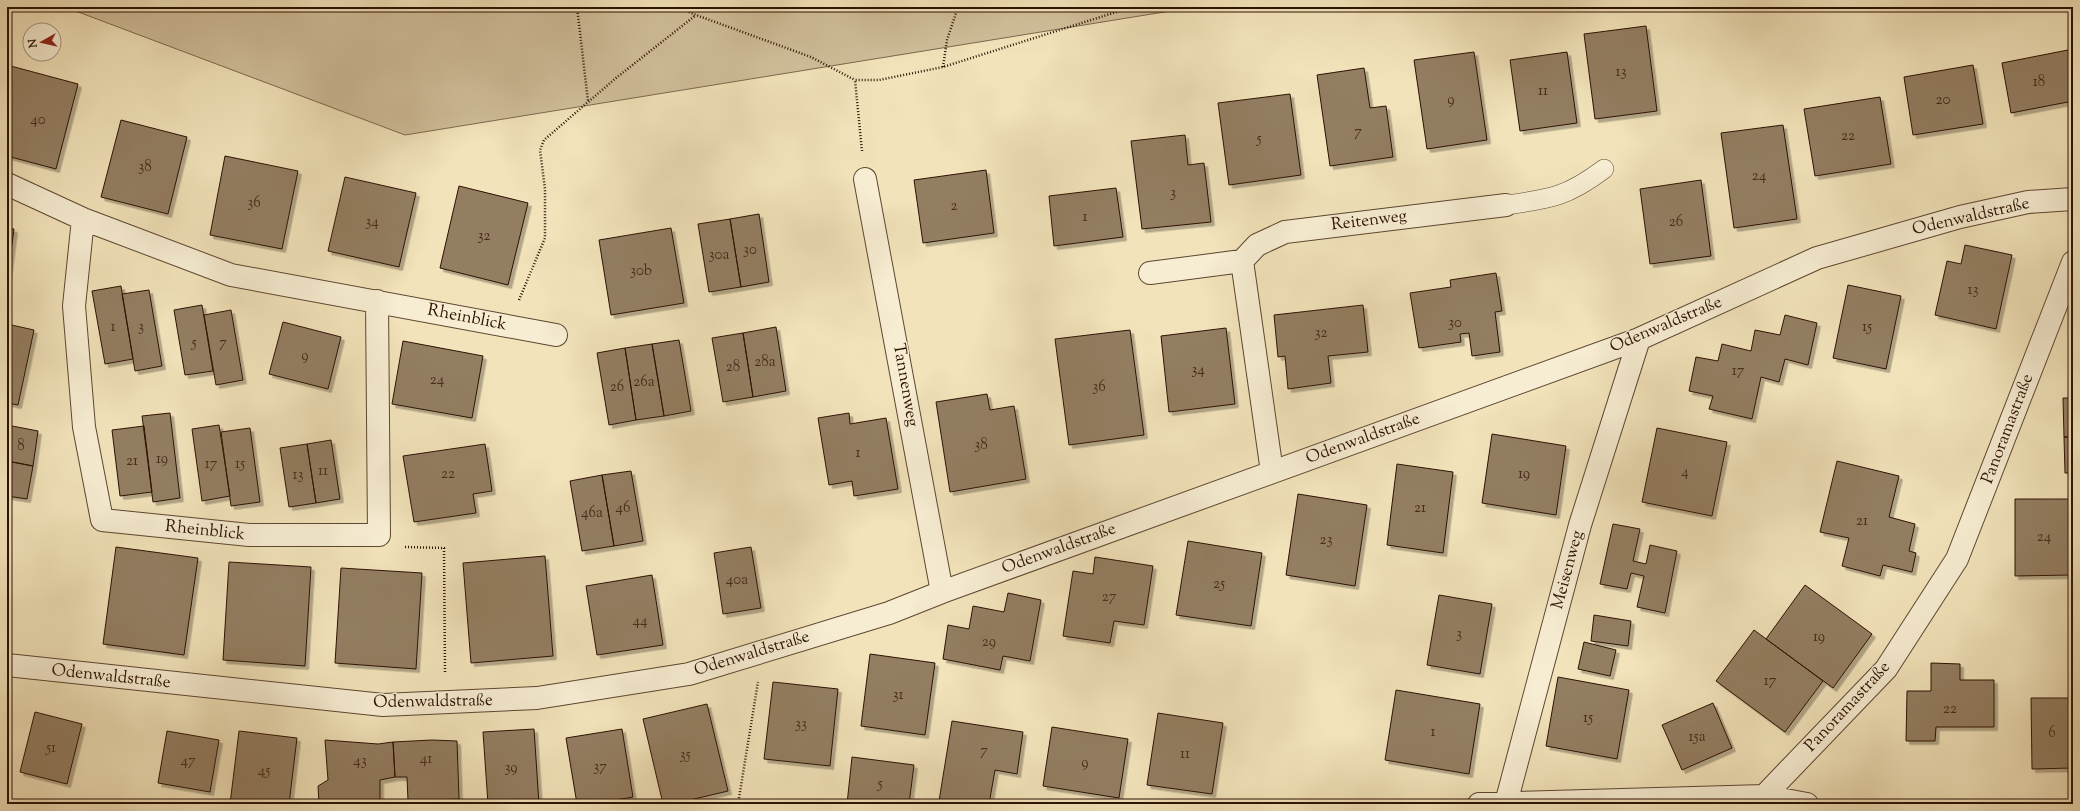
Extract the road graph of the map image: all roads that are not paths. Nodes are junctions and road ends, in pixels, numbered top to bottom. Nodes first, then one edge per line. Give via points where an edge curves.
1 (1604, 169) dead end
2 (865, 180) road end
3 (7, 184) edge
4 (2073, 199) edge
5 (1506, 205) joint
6 (83, 219) junction
7 (1242, 261) junction
8 (2073, 262) edge
9 (1150, 273) dead end
10 (377, 301) junction
11 (556, 335) dead end
12 (1639, 339) junction
13 (1272, 472) junction
14 (942, 592) junction
15 (7, 665) edge
16 (1764, 796) junction
17 (1506, 803) junction
18 (1479, 804) edge
19 (1807, 804) edge

1 - 5 lane via 1577,188 1549,199
2 - 14 street, Tannenweg
3 - 6 street, Rheinblick
4 - 12 street, Odenwaldstraße via 2028,202 1960,217 1817,258
5 - 7 street, Reitenweg via 1286,232 1257,245
6 - 10 street, Rheinblick via 231,275
6 - 10 street, Rheinblick via 74,306 84,427 102,520 248,535 379,535
7 - 9 street
7 - 13 street
8 - 16 street, Panoramastraße via 1957,559 1886,669
10 - 11 street, Rheinblick
12 - 13 street, Odenwaldstraße
12 - 17 street, Meisenweg via 1580,525
13 - 14 street, Odenwaldstraße
14 - 15 street, Odenwaldstraße via 889,613 682,675 537,698 382,705
16 - 17 street
16 - 19 street
17 - 18 street

